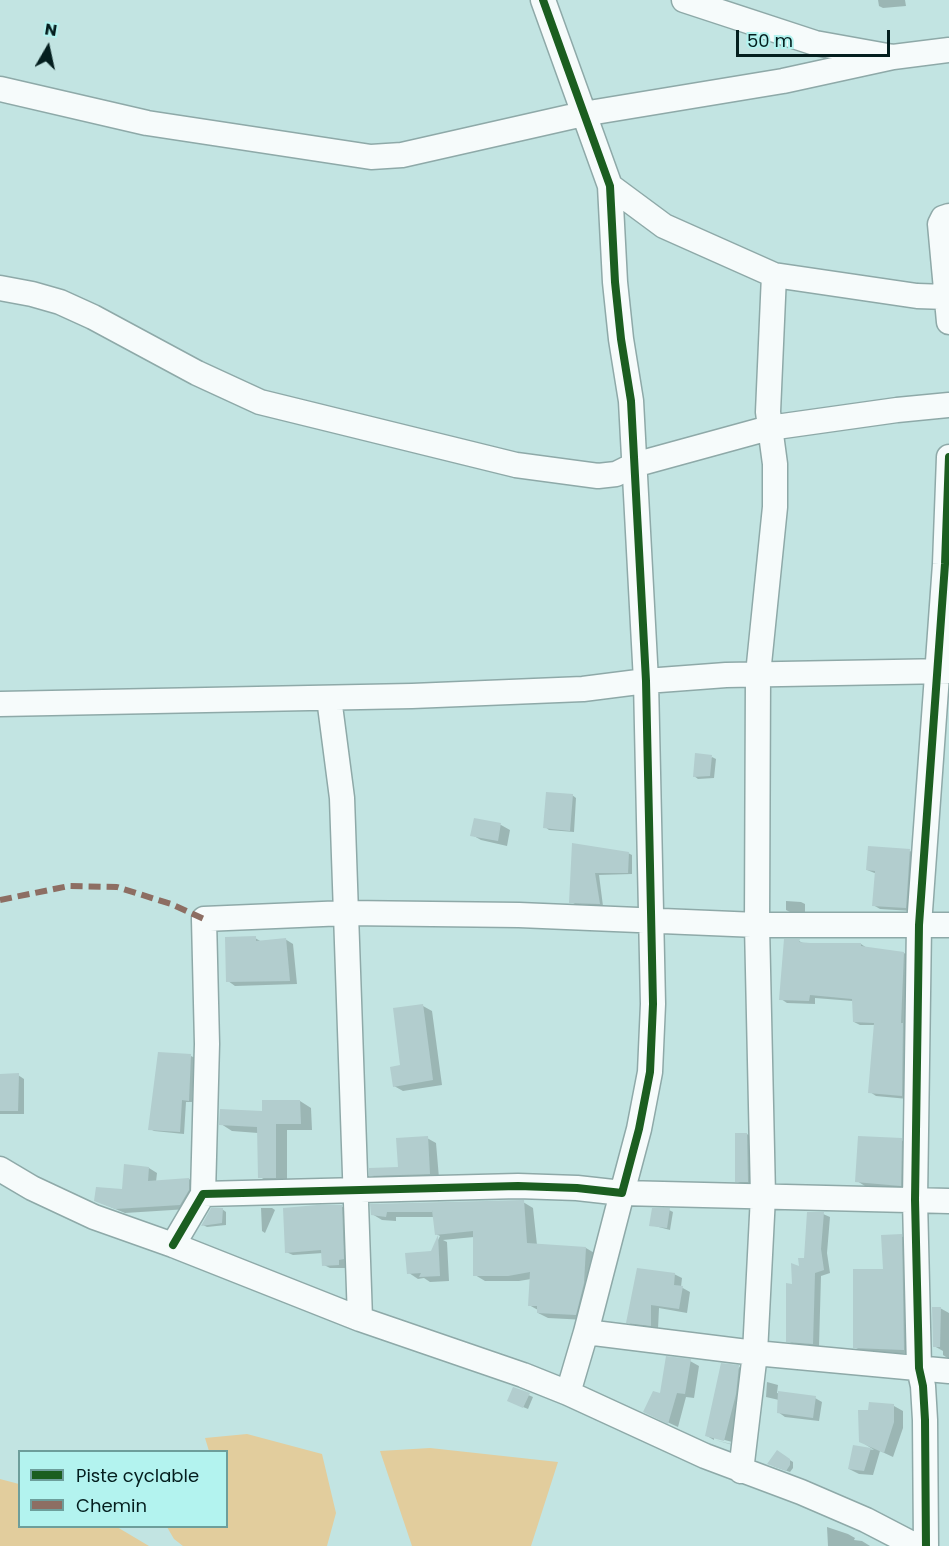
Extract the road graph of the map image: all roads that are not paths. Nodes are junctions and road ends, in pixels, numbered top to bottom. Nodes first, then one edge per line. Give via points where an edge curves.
1 (543, 0) edge
2 (684, 0) edge
3 (949, 50) edge
4 (893, 57) junction
5 (0, 89) edge
6 (583, 114) junction
7 (610, 186) junction
8 (949, 216) edge
9 (774, 275) junction
10 (0, 288) edge
11 (947, 297) junction
12 (949, 322) edge
13 (949, 405) edge
14 (769, 428) junction
15 (949, 457) edge
16 (634, 465) junction
17 (943, 671) edge
18 (758, 674) junction
19 (646, 681) junction
20 (329, 698) junction
21 (0, 704) edge
22 (346, 913) junction
23 (650, 921) junction
24 (758, 925) junction
25 (920, 925) junction
26 (949, 925) edge
27 (0, 1169) edge
28 (355, 1190) junction
29 (622, 1192) junction
30 (203, 1194) junction
31 (763, 1196) junction
32 (915, 1200) junction
33 (949, 1200) edge
34 (173, 1245) junction
35 (360, 1319) junction
36 (586, 1332) junction
37 (755, 1353) junction
38 (919, 1368) junction
39 (949, 1371) edge
40 (568, 1393) junction
41 (741, 1471) junction
42 (916, 1546) edge
43 (926, 1546) edge

1 - 6 street
2 - 4 street via 815,43
3 - 4 street
4 - 6 street via 783,81
5 - 6 street via 147,123 370,158 402,155
6 - 7 street
7 - 9 street via 664,226
7 - 16 street via 615,282 632,401
8 - 11 street via 940,224
9 - 11 street
9 - 14 street
10 - 16 street via 60,302 260,402 516,465 598,476 616,474
11 - 12 street
13 - 14 street
14 - 16 street
14 - 18 street via 775,464 775,507
15 - 17 street
16 - 19 street
17 - 18 street
17 - 25 street
18 - 19 street
18 - 24 street
19 - 20 street via 583,689
19 - 23 street
20 - 21 street
20 - 22 street via 342,798
22 - 23 street
22 - 28 street
22 - 30 street via 204,919 207,1044
23 - 24 street
23 - 29 street via 650,1072
24 - 25 street
24 - 31 street
25 - 26 street
25 - 32 street
27 - 34 street via 63,1203
28 - 29 street via 518,1186
28 - 30 street
28 - 35 street
29 - 31 street
29 - 36 street
30 - 34 street
31 - 32 street
31 - 37 street
32 - 33 street
32 - 38 street
34 - 35 street
35 - 40 street
36 - 37 street
36 - 40 street
37 - 38 street
37 - 41 street
38 - 39 street
38 - 43 street via 925,1420
40 - 41 street
41 - 42 street via 801,1492

